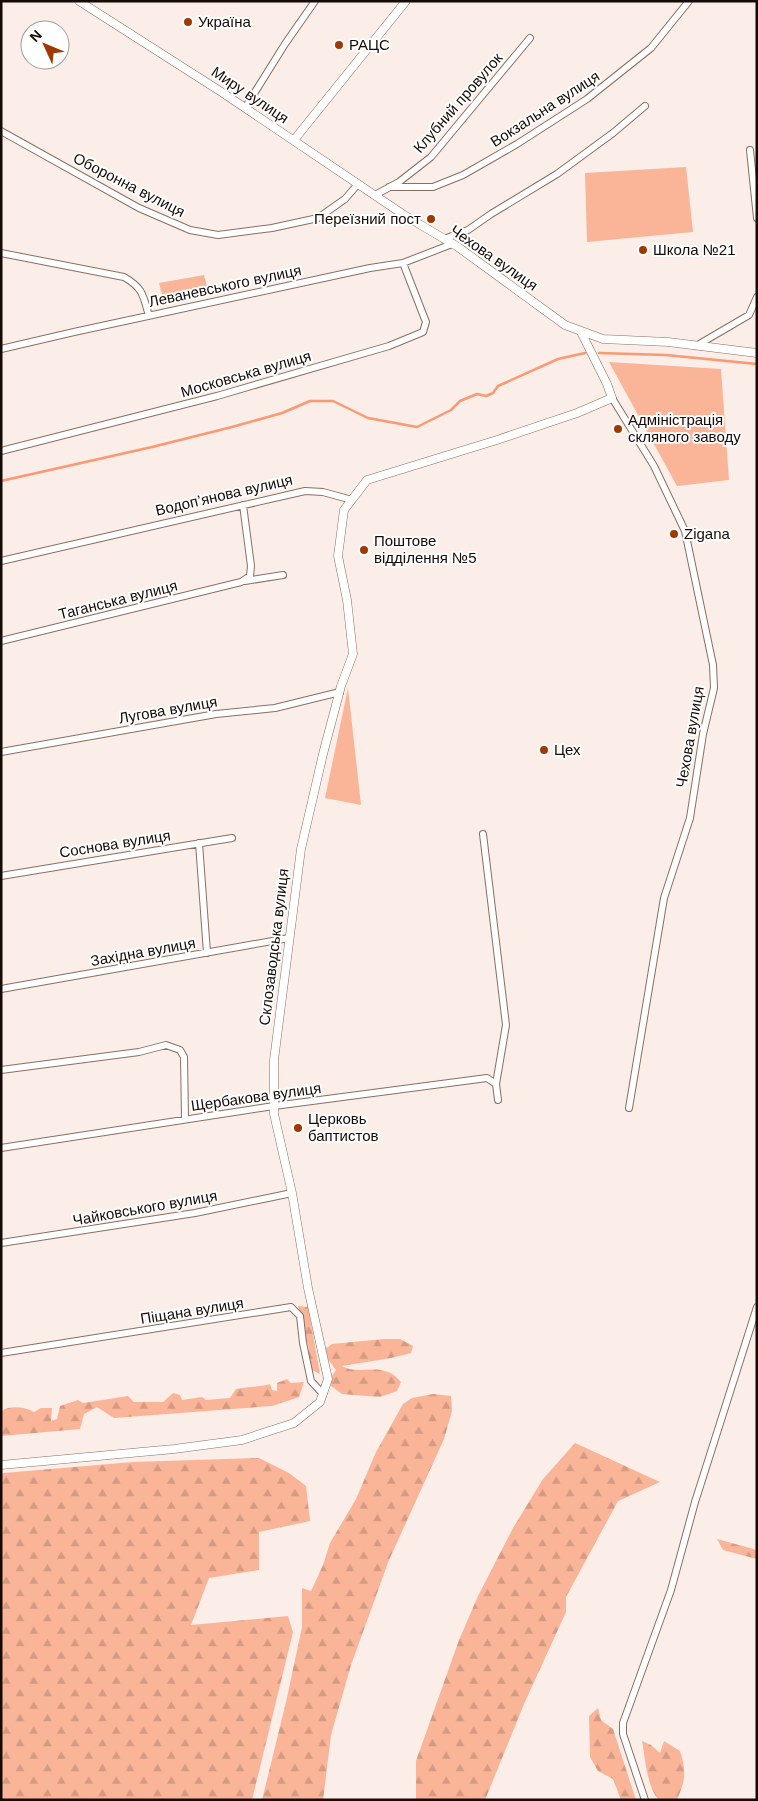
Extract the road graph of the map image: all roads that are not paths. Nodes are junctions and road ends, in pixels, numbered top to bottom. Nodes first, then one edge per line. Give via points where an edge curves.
1 (78, 1) edge
2 (315, 1) edge
3 (406, 1) edge
4 (689, 1) edge
5 (530, 38) dead end
6 (645, 106) dead end
7 (245, 108) junction
8 (1, 131) edge
9 (294, 140) junction
10 (750, 150) dead end
11 (358, 184) junction
12 (389, 187) junction
13 (375, 195) junction
14 (404, 216) joint
15 (757, 218) edge
16 (444, 239) junction
17 (452, 244) junction
18 (1, 253) edge
19 (403, 264) junction
20 (757, 298) edge
21 (149, 316) junction
22 (581, 332) junction
23 (696, 346) junction
24 (1, 349) edge
25 (757, 353) edge
26 (612, 398) junction
27 (1, 451) edge
28 (352, 500) junction
29 (243, 505) junction
30 (1, 561) edge
31 (283, 575) dead end
32 (241, 582) junction
33 (1, 641) edge
34 (340, 692) junction
35 (1, 752) edge
36 (483, 834) dead end
37 (232, 838) dead end
38 (198, 843) junction
39 (1, 876) edge
40 (289, 938) junction
41 (207, 953) junction
42 (1, 989) edge
43 (1, 1070) edge
44 (496, 1084) junction
45 (498, 1100) dead end
46 (274, 1106) junction
47 (629, 1108) dead end
48 (185, 1119) junction
49 (1, 1148) edge
50 (292, 1192) junction
51 (1, 1243) edge
52 (757, 1307) edge
53 (1, 1353) edge
54 (321, 1398) junction
55 (1, 1465) edge
56 (645, 1800) edge

1 - 7 street, Миру вулиця
2 - 7 street
3 - 9 street
4 - 12 street, Вокзальна вулиця via 651,48 587,99 517,144 463,175 433,186
5 - 12 street, Клубний провулок via 431,157
6 - 16 street via 557,174 468,230
7 - 9 street, Миру вулиця
8 - 11 street, Оборонна вулиця via 139,208 190,230 218,235 318,218 345,199
9 - 11 street, Миру вулиця
10 - 15 street
11 - 13 street, Миру вулиця
12 - 13 street, Клубний провулок
13 - 14 street, Миру вулиця
14 - 16 street, Чехова вулиця
16 - 17 street, Чехова вулиця
17 - 19 street, Леваневського вулиця
17 - 22 street, Чехова вулиця via 565,325
18 - 21 street via 124,277 139,288
19 - 21 street, Леваневського вулиця via 370,268
19 - 27 street, Московська вулиця via 426,322 423,332 389,346 217,396
20 - 23 street via 749,315
21 - 24 street, Леваневського вулиця
22 - 23 street, Чехова вулиця via 603,338
22 - 26 street, Чехова вулиця
23 - 25 street, Чехова вулиця
26 - 28 street via 568,416 367,480
26 - 47 street, Чехова вулиця via 654,466 685,531 713,665 714,688 690,818 664,898
28 - 29 street, Водоп’янова вулиця via 305,491
28 - 34 street, Склозаводська вулиця via 344,510 338,556 353,654
29 - 30 street, Водоп’янова вулиця
29 - 32 street via 251,566 250,576
31 - 32 street, Таганська вулиця
32 - 33 street, Таганська вулиця
34 - 35 street, Лугова вулиця via 275,708 216,714
34 - 40 street, Склозаводська вулиця via 301,849
36 - 44 street via 506,1025
37 - 38 street, Соснова вулиця
38 - 39 street, Соснова вулиця
38 - 41 street
40 - 41 street, Західна вулиця
40 - 46 street, Склозаводська вулиця via 274,1060
41 - 42 street, Західна вулиця
43 - 48 street via 139,1052 166,1045 180,1050 184,1057
44 - 45 street
44 - 46 street, Щербакова вулиця via 487,1078
46 - 48 street, Щербакова вулиця
46 - 50 street, Склозаводська вулиця
48 - 49 street, Щербакова вулиця
50 - 51 street, Чайковського вулиця via 195,1213
50 - 54 street, Склозаводська вулиця via 328,1379
52 - 56 street via 695,1502 671,1590 623,1724 623,1734
53 - 54 street, Піщана вулиця via 291,1307 300,1316 311,1381
54 - 55 street via 294,1423 242,1440 174,1450

